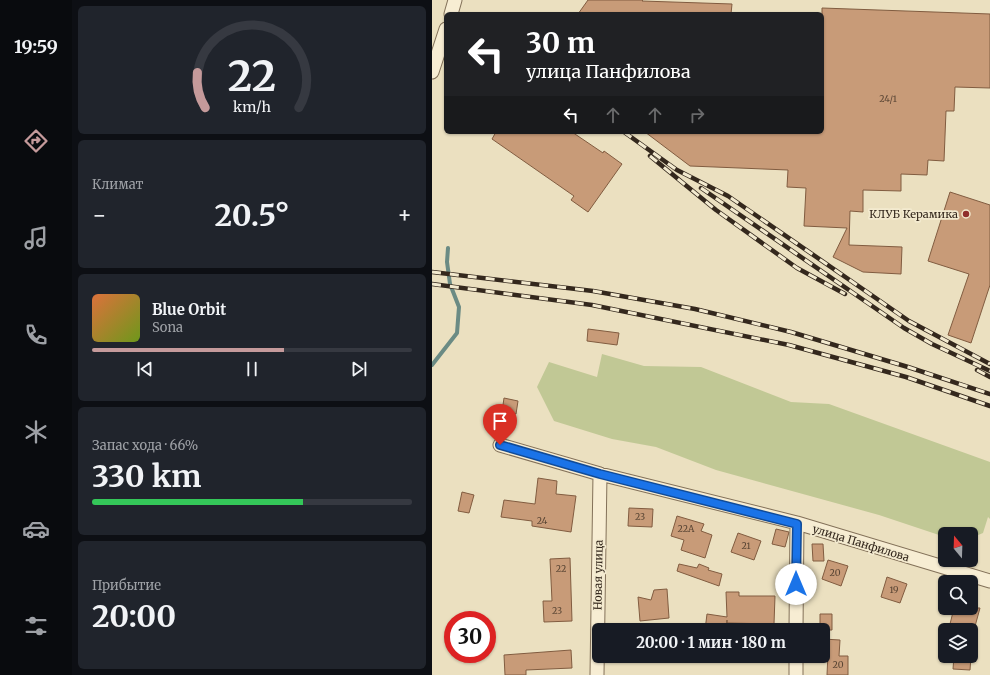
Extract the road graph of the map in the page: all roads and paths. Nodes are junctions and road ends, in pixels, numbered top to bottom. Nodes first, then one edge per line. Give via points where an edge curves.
1 (455, 0) edge
2 (452, 12) edge
3 (444, 35) edge
4 (432, 72) edge
5 (500, 445) dead end
6 (600, 474) junction
7 (797, 524) junction
8 (990, 582) edge
9 (796, 623) edge
10 (796, 663) edge
11 (597, 675) edge
12 (796, 675) edge

1 - 2 street
3 - 4 street
5 - 6 street, улица Панфилова
6 - 7 street, улица Панфилова
6 - 11 street, Новая улица
7 - 8 street, улица Панфилова
7 - 9 street
10 - 12 street

